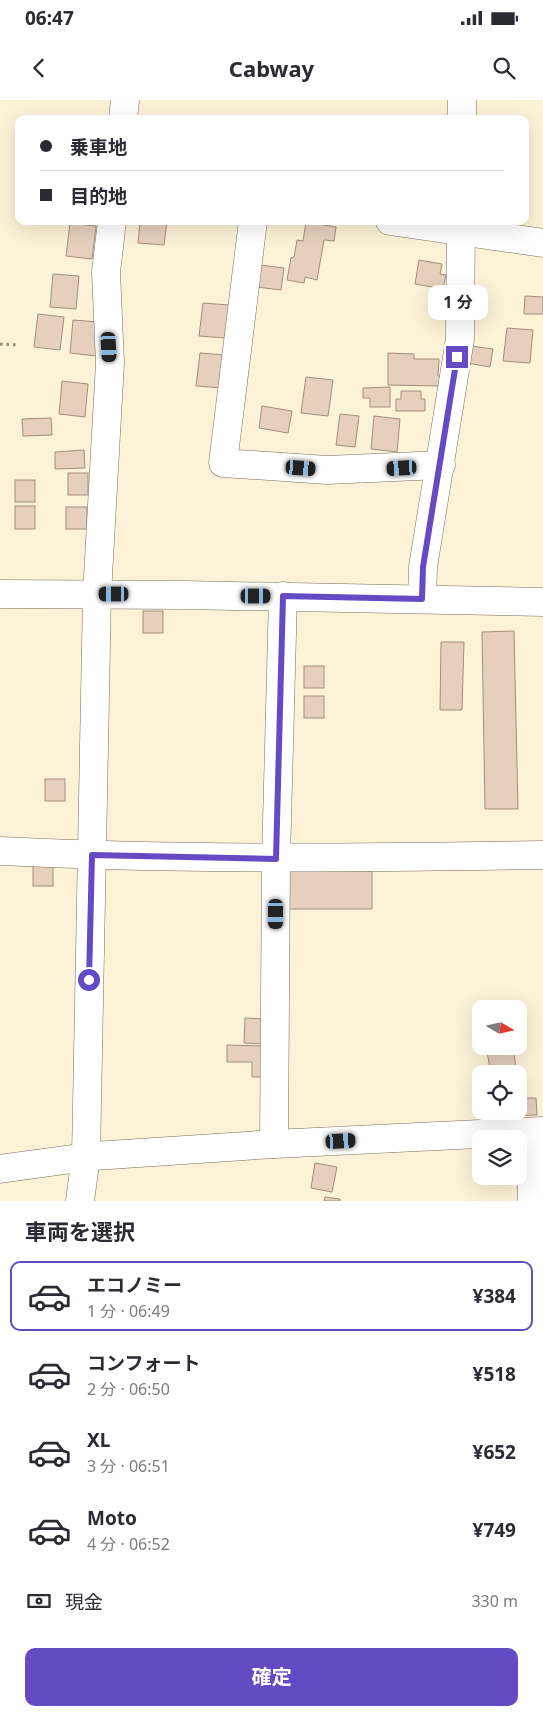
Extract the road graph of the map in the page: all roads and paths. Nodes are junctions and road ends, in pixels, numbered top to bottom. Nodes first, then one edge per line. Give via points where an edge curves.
1 (125, 100) edge
2 (462, 100) edge
3 (123, 115) edge
4 (462, 115) edge
5 (112, 225) edge
6 (253, 225) edge
7 (437, 225) edge
8 (461, 227) edge
9 (543, 244) edge
10 (0, 344) edge
11 (18, 345) dead end
12 (441, 465) junction
13 (0, 594) edge
14 (97, 594) junction
15 (283, 596) junction
16 (422, 599) junction
17 (543, 602) edge
18 (0, 851) edge
19 (92, 855) junction
20 (543, 855) edge
21 (276, 859) junction
22 (537, 1132) edge
23 (274, 1144) junction
24 (86, 1156) junction
25 (0, 1169) edge
26 (80, 1201) edge
27 (532, 1201) edge

1 - 3 street
2 - 4 street
5 - 14 street via 106,272 110,363
6 - 12 street via 223,463 327,470
7 - 8 street
8 - 9 street
8 - 12 street via 460,339
10 - 11 path
12 - 16 street via 423,567
13 - 14 street
14 - 15 street
14 - 19 street
15 - 16 street
15 - 21 street
16 - 17 street
18 - 19 street
19 - 21 street
19 - 24 street
20 - 21 street
21 - 23 street
22 - 23 street
22 - 27 street
23 - 24 street
24 - 25 street
24 - 26 street

